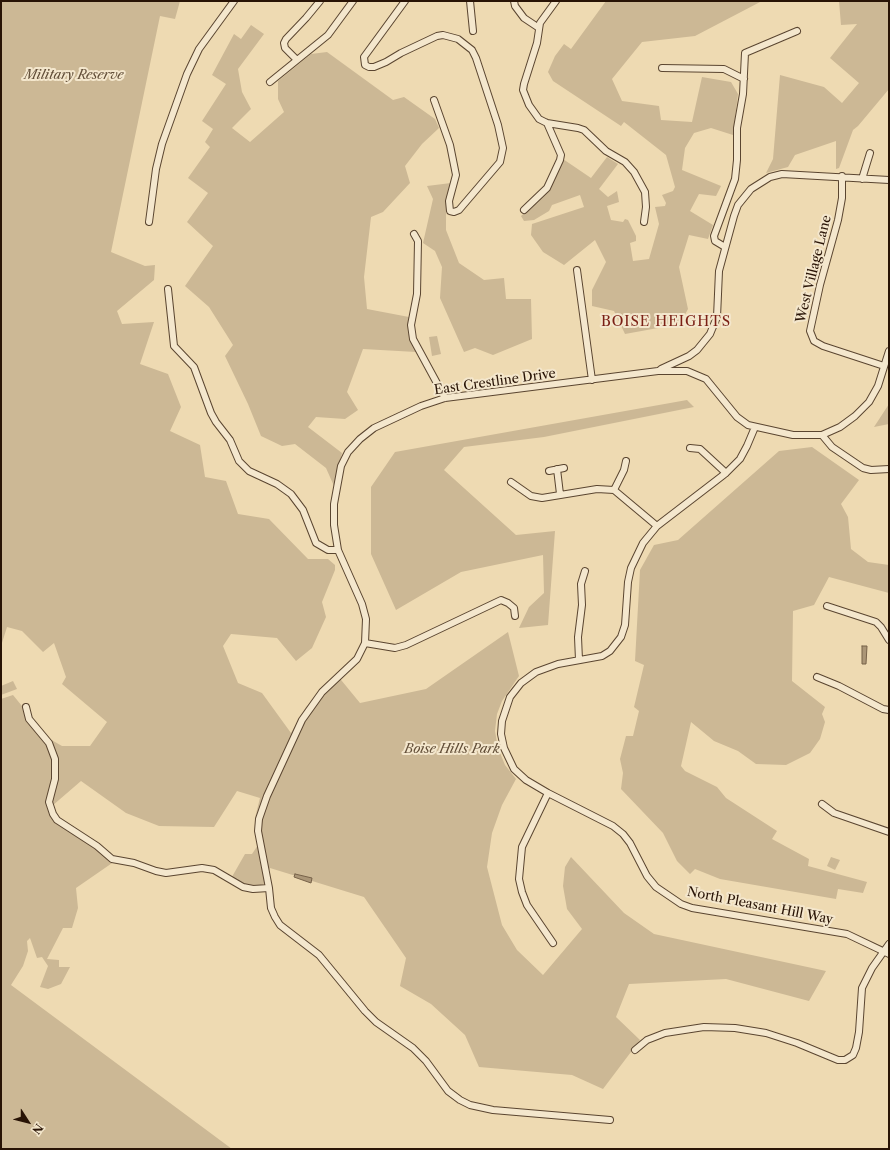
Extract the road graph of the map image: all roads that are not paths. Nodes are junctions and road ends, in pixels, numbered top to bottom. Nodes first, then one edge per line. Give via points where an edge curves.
1 (234, 1) edge
2 (320, 1) edge
3 (353, 1) edge
4 (405, 1) edge
5 (470, 1) edge
6 (514, 1) edge
7 (556, 1) edge
8 (539, 28) junction
9 (473, 31) dead end
10 (797, 31) dead end
11 (297, 60) junction
12 (662, 68) dead end
13 (744, 79) junction
14 (270, 82) dead end
15 (434, 100) dead end
16 (547, 123) junction
17 (870, 153) dead end
18 (842, 176) junction
19 (862, 178) junction
20 (889, 180) edge
21 (524, 210) dead end
22 (149, 222) dead end
23 (644, 222) dead end
24 (414, 234) dead end
25 (725, 247) junction
26 (577, 270) dead end
27 (168, 290) dead end
28 (889, 351) edge
29 (884, 366) junction
30 (658, 371) junction
31 (592, 380) junction
32 (445, 398) junction
33 (755, 427) junction
34 (822, 434) junction
35 (690, 448) dead end
36 (626, 461) dead end
37 (889, 469) edge
38 (549, 471) dead end
39 (726, 473) junction
40 (511, 482) dead end
41 (614, 490) junction
42 (560, 494) junction
43 (657, 526) junction
44 (338, 550) junction
45 (585, 571) dead end
46 (827, 606) dead end
47 (515, 616) dead end
48 (889, 640) edge
49 (365, 643) junction
50 (579, 660) junction
51 (817, 677) dead end
52 (26, 707) dead end
53 (889, 710) edge
54 (548, 793) junction
55 (822, 804) dead end
56 (889, 832) edge
57 (269, 888) junction
58 (889, 938) edge
59 (553, 943) dead end
60 (889, 944) edge
61 (887, 953) edge
62 (635, 1050) dead end
63 (610, 1120) dead end

1 - 22 street via 199,49 187,74 162,144
2 - 11 street via 284,43 285,48
3 - 11 street via 328,35
4 - 15 street via 363,61 364,65 374,67 429,39 443,35 458,39 472,50 476,58 498,125 502,155 496,169 459,210 454,212 450,211 449,201 456,175 450,145
5 - 9 street
6 - 8 street via 524,18
7 - 8 street
8 - 16 street via 523,90 534,113
10 - 13 street via 745,53
11 - 14 street
12 - 13 street via 724,69
13 - 25 street via 737,128 738,160 735,179 714,236 715,241
16 - 21 street via 561,154 560,160 547,188
16 - 23 street via 584,130 606,151 625,162 645,192
17 - 19 street
18 - 19 street
18 - 25 street via 782,174 760,182 738,204
18 - 29 street, West Village Lane via 838,220 810,331 814,341 823,346
19 - 20 street
24 - 32 street via 418,248 417,294 411,325 413,339
25 - 30 street via 720,272 719,309 710,334 689,356
26 - 31 street
27 - 44 street via 174,346 194,367 211,413 230,440 240,461 249,471 277,484 291,494 303,510 316,542 328,550
28 - 29 street
29 - 34 street via 874,394 862,410 840,427
30 - 31 street, East Crestline Drive
30 - 33 street via 687,371 706,379 737,417
31 - 32 street, East Crestline Drive
32 - 44 street, East Crestline Drive via 374,428 348,452 341,466 334,504
33 - 34 street via 793,436
33 - 39 street, North Pleasant Hill Way via 740,459
34 - 37 street via 832,447 863,468
35 - 39 street via 700,449
36 - 41 street
38 - 42 street via 560,469
39 - 43 street, North Pleasant Hill Way
40 - 42 street via 531,496 542,498
41 - 42 street via 597,489
41 - 43 street
43 - 50 street, North Pleasant Hill Way via 643,543 631,568 625,625 621,637 610,651 602,656
44 - 49 street, East Crestline Drive via 362,604 366,619
45 - 50 street via 581,584
46 - 48 street via 876,622
47 - 49 street via 514,608 500,600 406,645 395,648
49 - 57 street, East Crestline Drive via 357,659 322,692 310,708 296,732 267,796 259,819 258,831
50 - 54 street, North Pleasant Hill Way via 549,666 527,678 510,697 502,721 504,748 514,769 526,780
51 - 53 street via 884,710
52 - 57 street via 29,719 53,751 56,769 49,802 50,809 58,820 118,861 166,873 202,868 214,870 243,887
54 - 59 street via 522,847 519,879 527,905
54 - 61 street, North Pleasant Hill Way via 613,826 623,834 656,887 681,904 847,934
55 - 56 street via 834,813
57 - 63 street, East Crestline Drive via 271,908 280,925 319,955 366,1012 413,1048 448,1091 460,1100 493,1110
58 - 60 street
60 - 61 street
61 - 62 street via 872,968 862,988 859,1032 856,1048 849,1058 838,1060 766,1032 736,1028 704,1027 665,1033 648,1040

